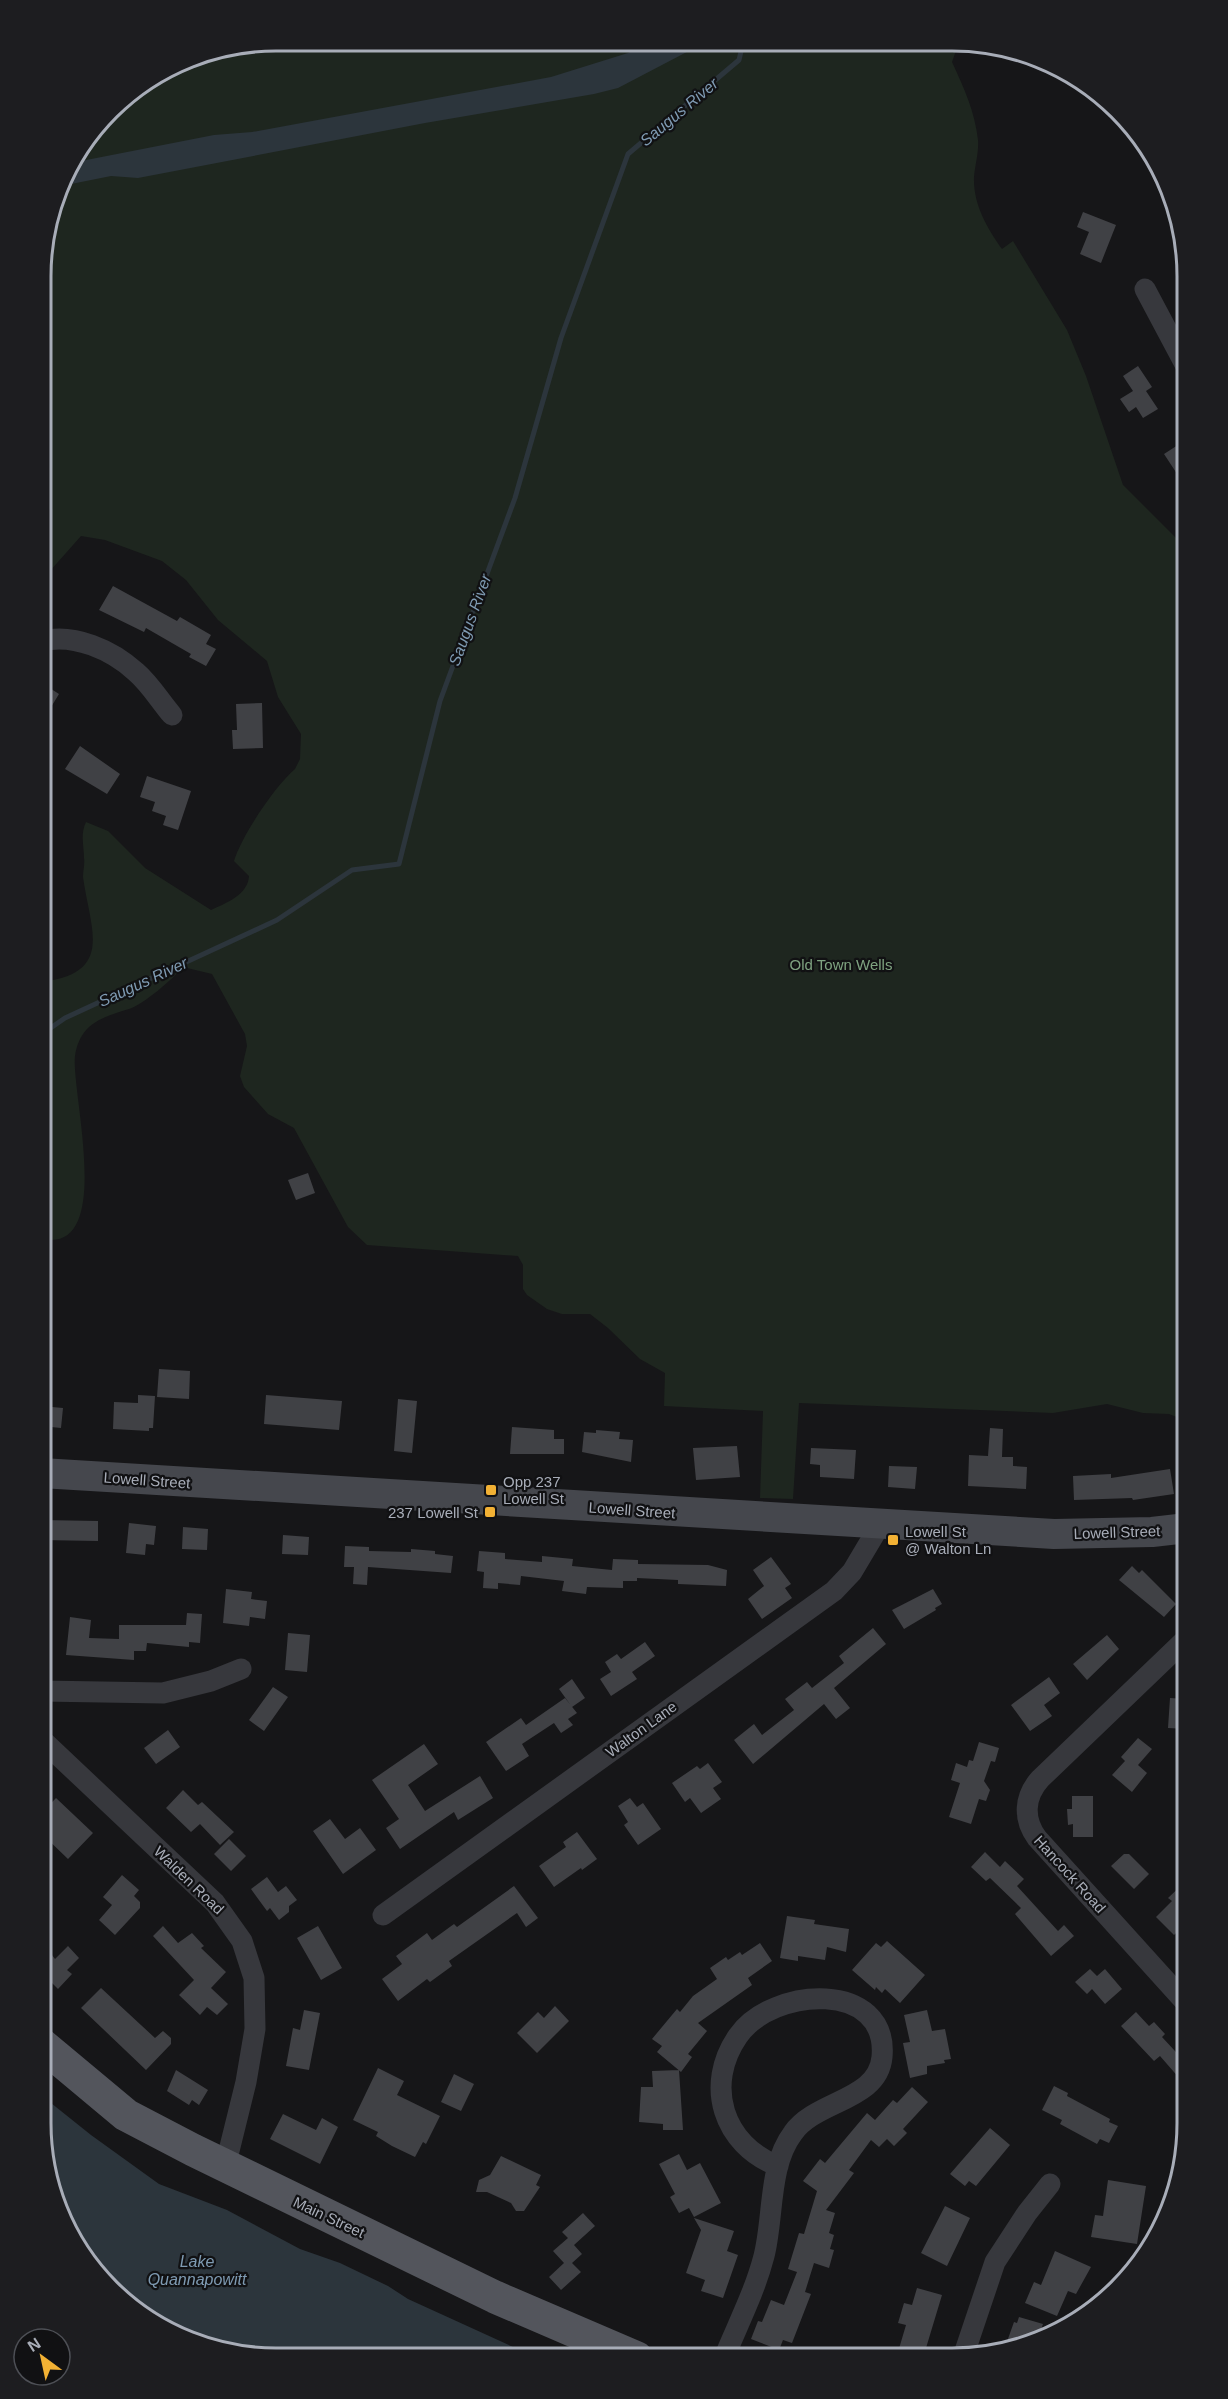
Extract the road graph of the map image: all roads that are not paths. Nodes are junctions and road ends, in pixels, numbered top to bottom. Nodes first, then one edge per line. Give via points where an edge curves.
1 (1145, 289) dead end
2 (1177, 349) edge
3 (51, 640) edge
4 (172, 715) dead end
5 (51, 1474) edge
6 (880, 1525) junction
7 (1177, 1529) edge
8 (1177, 1648) edge
9 (241, 1669) dead end
10 (51, 1691) edge
11 (51, 1749) edge
12 (383, 1915) dead end
13 (1177, 1993) edge
14 (51, 2052) edge
15 (778, 2166) junction
16 (225, 2167) junction
17 (1050, 2184) dead end
18 (614, 2348) edge
19 (728, 2348) edge
20 (966, 2348) edge

1 - 2 street
3 - 4 street via 66,638 97,648 136,672
5 - 6 main road, Lowell Street
6 - 7 main road, Lowell Street via 1054,1534
6 - 12 street, Walton Lane via 852,1572 834,1591
8 - 13 street, Hancock Road via 1040,1779 1026,1808 1037,1838
9 - 10 street via 163,1693
11 - 16 street, Walden Road via 214,1904 242,1941 254,1978 255,2029
14 - 16 main road, Main Street via 126,2115
15 - 15 street via 746,2148 729,2125 721,2089 733,2044 755,2018 788,2001 823,1998 854,2006 868,2016 878,2032 882,2049 880,2067 863,2090 817,2111 801,2123 785,2145
15 - 19 street via 763,2258
16 - 18 main road, Main Street via 495,2297
17 - 20 street via 995,2262

